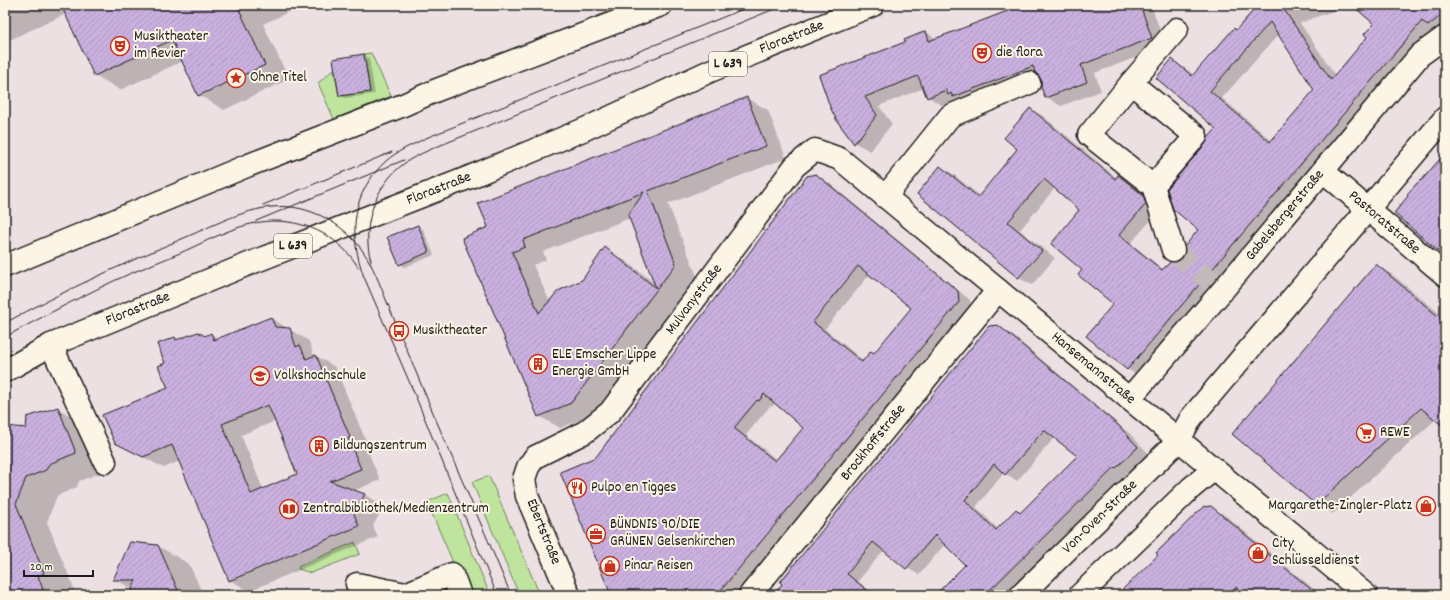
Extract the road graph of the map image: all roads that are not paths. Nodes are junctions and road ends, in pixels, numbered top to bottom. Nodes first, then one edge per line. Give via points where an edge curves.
1 (661, 5) edge
2 (873, 5) edge
3 (1177, 29) dead end
4 (1445, 37) edge
5 (1028, 83) dead end
6 (1131, 83) junction
7 (1445, 118) edge
8 (815, 150) joint
9 (1323, 171) junction
10 (1153, 186) junction
11 (886, 197) junction
12 (1368, 209) junction
13 (1174, 250) tunnel mouth
14 (5, 266) edge
15 (1445, 275) edge
16 (998, 290) junction
17 (51, 346) junction
18 (5, 371) edge
19 (1129, 399) junction
20 (1179, 440) junction
21 (104, 462) dead end
22 (528, 467) joint
23 (1214, 469) junction
24 (357, 584) dead end
25 (456, 584) edge
26 (404, 594) edge
27 (569, 595) edge
28 (750, 595) edge
29 (1021, 595) edge
30 (1080, 595) edge
31 (1366, 595) edge

1 - 14 street via 437,90
2 - 17 street, Florastraße / L 639 via 710,72 585,129 470,177 251,262
3 - 6 street
4 - 9 street, Gabelsbergerstraße via 1420,55
5 - 11 street via 950,116
6 - 10 street via 1089,135
6 - 10 street via 1196,136
7 - 12 street
8 - 11 street, Hansemannstraße via 840,159
8 - 22 street, Mulvanystraße via 795,166 610,412 585,432 535,457
9 - 12 street, Pastoratstraße
9 - 19 street, Gabelsbergerstraße via 1217,287
10 - 13 street
11 - 16 street, Hansemannstraße
12 - 15 street, Pastoratstraße
12 - 20 street via 1191,418
16 - 19 street, Hansemannstraße
16 - 28 street, Brockhoffstraße
17 - 18 street, Florastraße / L 639
17 - 21 street
19 - 20 street, Hansemannstraße
20 - 23 street, Hansemannstraße
20 - 29 street, Von-Oven-Straße
22 - 27 street, Ebertstraße via 524,479 527,496
23 - 30 street
23 - 31 street, Hansemannstraße
24 - 26 street
25 - 26 street

